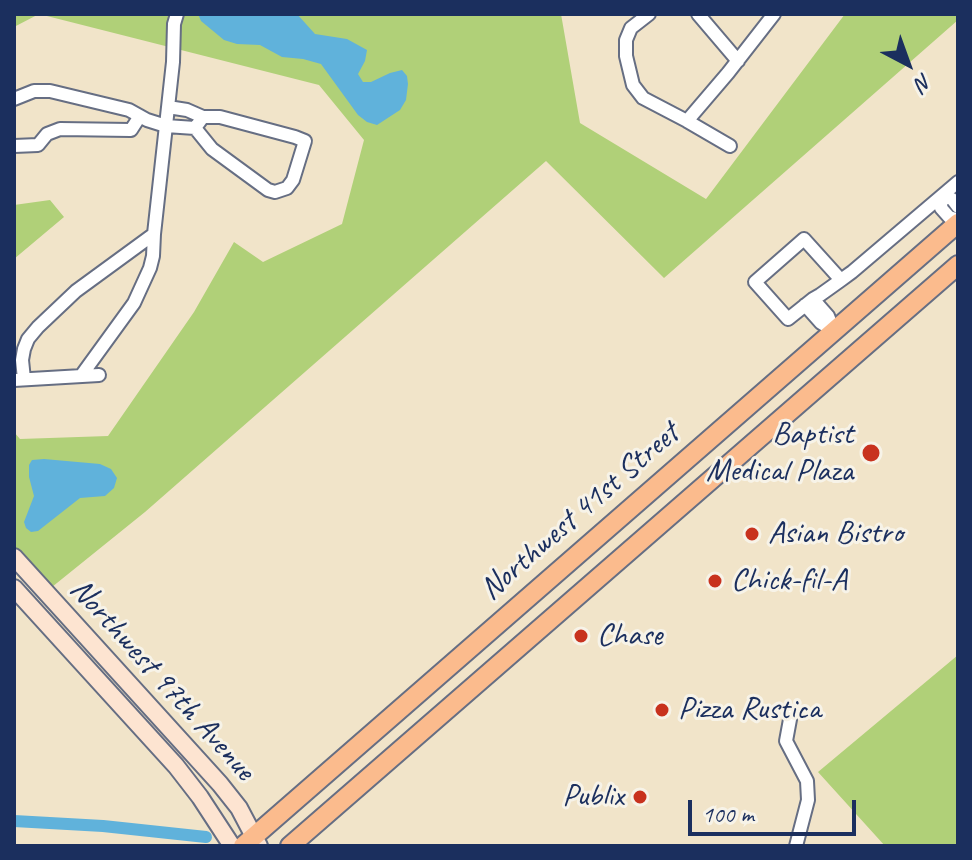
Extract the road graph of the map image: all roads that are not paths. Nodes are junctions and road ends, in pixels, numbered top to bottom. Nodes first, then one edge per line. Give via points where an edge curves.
1 (177, 14) edge
2 (649, 14) edge
3 (698, 14) edge
4 (774, 14) edge
5 (738, 61) junction
6 (14, 99) edge
7 (168, 107) junction
8 (140, 116) junction
9 (687, 121) junction
10 (199, 122) junction
11 (166, 126) junction
12 (14, 146) edge
13 (730, 146) dead end
14 (958, 182) edge
15 (942, 196) junction
16 (958, 207) edge
17 (958, 222) edge
18 (154, 234) junction
19 (958, 265) edge
20 (841, 280) junction
21 (809, 302) junction
22 (834, 331) junction
23 (99, 375) dead end
24 (81, 376) junction
25 (19, 379) edge
26 (14, 557) edge
27 (14, 588) edge
28 (791, 714) dead end
29 (252, 843) edge
30 (232, 846) edge
31 (290, 846) edge
32 (796, 846) edge

1 - 7 street
2 - 9 street via 631,28 626,40 631,78 648,101
3 - 5 street
4 - 5 street
5 - 9 street
6 - 8 street via 50,91
7 - 10 street via 187,110
7 - 11 street
8 - 11 street
8 - 12 street via 131,130 60,129 38,145
9 - 13 street
10 - 10 street via 220,117 305,141 293,180 287,188 268,190 212,149
10 - 11 street
11 - 18 street
14 - 15 street
15 - 16 street
15 - 17 street via 941,208
15 - 20 street
17 - 22 main road, Northwest 41st Street
18 - 24 street via 150,268 139,294
18 - 25 street via 76,291 38,327 24,349
19 - 31 main road, Northwest 41st Street
20 - 21 street
20 - 21 street via 804,239 755,282 788,319
21 - 22 street via 828,316
22 - 29 main road, Northwest 41st Street
23 - 24 street
24 - 25 street
26 - 29 street, Northwest 97th Avenue via 220,784 239,808
27 - 30 street, Northwest 97th Avenue via 176,766
28 - 32 street via 786,741 807,781 808,800

